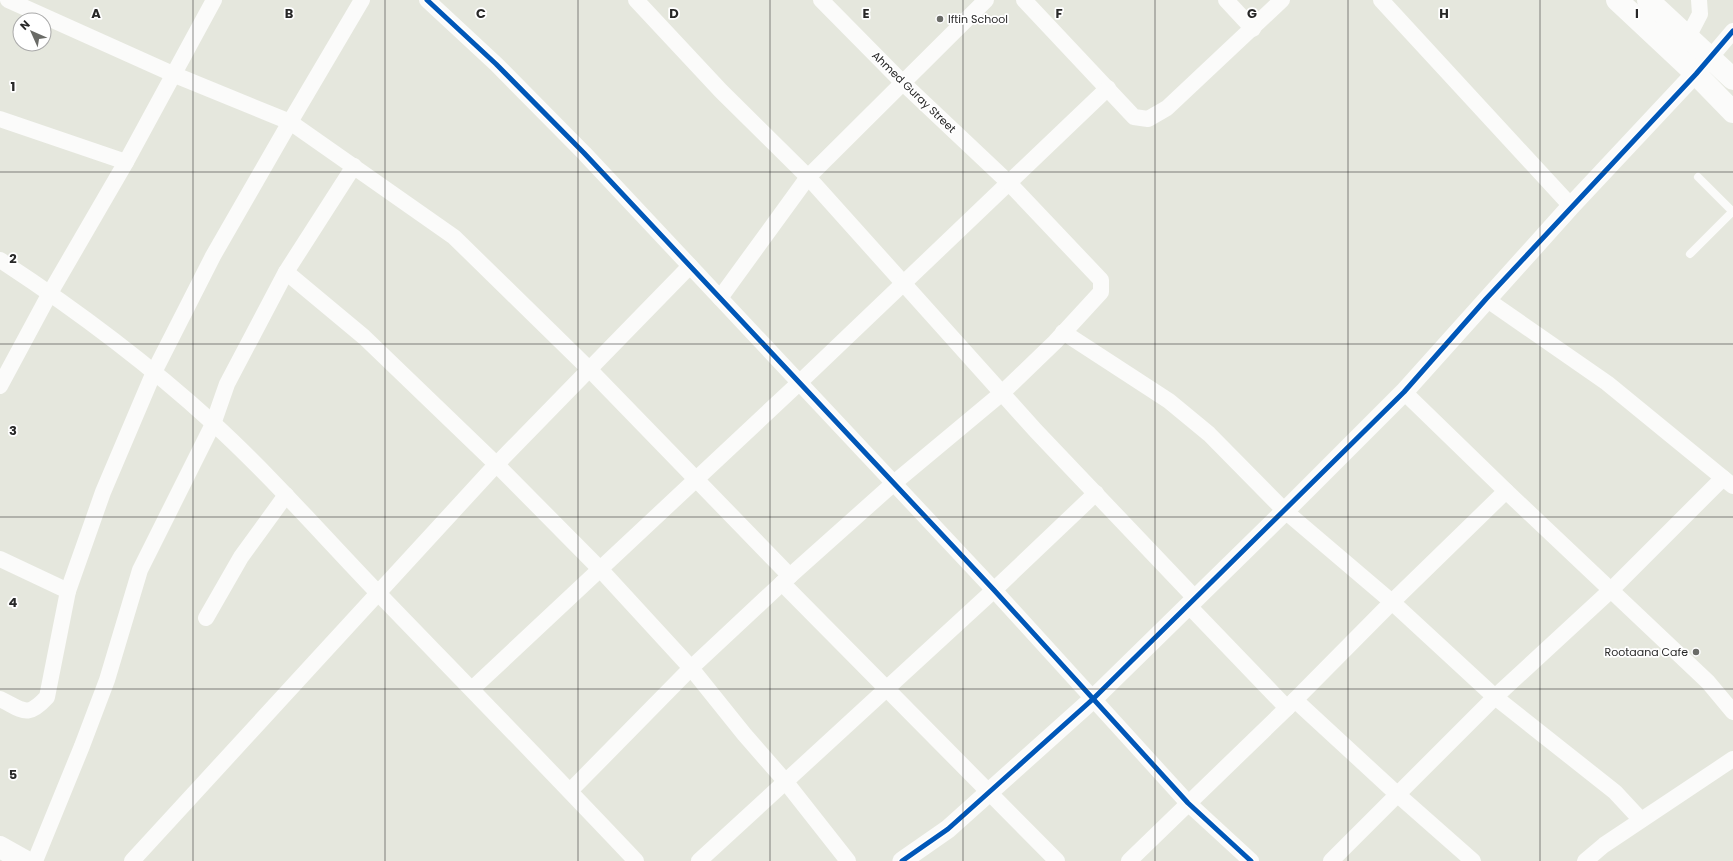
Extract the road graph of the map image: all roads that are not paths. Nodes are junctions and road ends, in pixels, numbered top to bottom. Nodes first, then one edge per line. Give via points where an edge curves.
1 (8, 0) edge
2 (214, 0) edge
3 (362, 0) edge
4 (427, 0) edge
5 (636, 0) edge
6 (821, 0) edge
7 (986, 0) edge
8 (1024, 0) edge
9 (1226, 0) edge
10 (1282, 0) edge
11 (1381, 0) edge
12 (1617, 0) edge
13 (1648, 0) edge
14 (1699, 0) edge
15 (1253, 29) junction
16 (1733, 32) edge
17 (1688, 37) junction
18 (1674, 54) junction
19 (1710, 58) junction
20 (1696, 74) junction
21 (175, 75) junction
22 (1733, 79) edge
23 (903, 83) junction
24 (1108, 88) junction
25 (1733, 112) edge
26 (0, 119) edge
27 (290, 122) junction
28 (126, 162) junction
29 (354, 166) junction
30 (808, 176) junction
31 (1698, 177) dead end
32 (1009, 183) junction
33 (1571, 206) junction
34 (1733, 212) edge
35 (1690, 254) dead end
36 (0, 260) edge
37 (690, 266) junction
38 (286, 272) junction
39 (904, 283) junction
40 (50, 293) junction
41 (720, 298) junction
42 (1486, 299) junction
43 (1063, 332) junction
44 (4, 368) edge
45 (589, 369) junction
46 (154, 372) junction
47 (800, 382) junction
48 (0, 386) edge
49 (1404, 392) junction
50 (1002, 393) junction
51 (214, 424) junction
52 (496, 464) junction
53 (696, 479) junction
54 (1728, 482) edge
55 (894, 483) junction
56 (1506, 492) junction
57 (1096, 493) junction
58 (286, 495) junction
59 (1285, 511) junction
60 (0, 559) edge
61 (600, 569) junction
62 (786, 580) junction
63 (994, 590) junction
64 (1611, 590) junction
65 (68, 591) junction
66 (378, 593) junction
67 (1191, 602) junction
68 (1392, 602) junction
69 (206, 618) dead end
70 (691, 668) junction
71 (886, 688) junction
72 (472, 689) junction
73 (1495, 697) junction
74 (0, 699) edge
75 (1093, 699) junction
76 (1291, 704) junction
77 (1733, 712) edge
78 (1733, 759) edge
79 (786, 781) junction
80 (570, 792) junction
81 (990, 792) junction
82 (1397, 794) junction
83 (1188, 803) junction
84 (1641, 820) junction
85 (0, 847) edge
86 (25, 861) edge
87 (34, 861) edge
88 (132, 861) edge
89 (636, 861) edge
90 (699, 861) edge
91 (848, 861) edge
92 (902, 861) edge
93 (1057, 861) edge
94 (1129, 861) edge
95 (1251, 861) edge
96 (1332, 861) edge
97 (1473, 861) edge
98 (1585, 861) edge

1 - 21 street
2 - 21 street
3 - 27 street
4 - 37 street via 496,64 584,153
5 - 30 street via 721,91
6 - 23 street, Ahmed Guray Street
7 - 23 street
8 - 24 street
9 - 15 street
10 - 15 street
11 - 33 street
12 - 18 main road
13 - 17 main road
14 - 17 street via 1700,14
15 - 24 street via 1167,108 1148,119 1134,117
16 - 19 street
17 - 18 street
17 - 19 main road
18 - 20 main road
19 - 20 street
19 - 22 main road
20 - 25 main road
20 - 33 street
21 - 27 street
21 - 28 street
23 - 30 street
23 - 32 street, Ahmed Guray Street
24 - 32 street
26 - 28 street
27 - 29 street
27 - 46 street via 213,256
28 - 40 street
29 - 38 street
29 - 45 street via 454,237
30 - 39 street
30 - 41 street
31 - 34 lane
32 - 39 street
32 - 43 street, Ahmed Guray Street via 1101,280 1101,292
33 - 42 street
34 - 35 lane
36 - 40 street
37 - 41 street
37 - 45 street
38 - 51 street via 227,384
38 - 52 street via 364,337
39 - 47 street
39 - 50 street
40 - 44 street
40 - 46 street
41 - 47 street
42 - 49 street
42 - 54 street via 1607,383
43 - 50 street, Ahmed Guray Street
43 - 59 street via 1169,401 1209,434
44 - 48 street
45 - 52 street
45 - 53 street
46 - 51 street
46 - 65 street via 103,492
47 - 53 street
47 - 55 street
49 - 56 street
49 - 59 street
50 - 55 street, Ahmed Guray Street
50 - 57 street
51 - 58 street
51 - 87 street via 140,570 107,680
52 - 61 street
52 - 66 street
53 - 61 street
53 - 62 street
54 - 64 street
55 - 62 street, Ahmed Guray Street
55 - 63 street
56 - 64 street
56 - 68 street
57 - 63 street
57 - 67 street
58 - 66 street
58 - 69 street via 241,557
59 - 67 street
59 - 68 street
60 - 65 street
61 - 70 street
61 - 72 street
62 - 70 street, Ahmed Guray Street
62 - 71 street
63 - 71 street
63 - 75 street
64 - 73 street
64 - 77 street via 1708,682
65 - 74 street via 47,698 37,709 25,711
66 - 72 street
66 - 88 street
67 - 75 street
67 - 76 street
68 - 73 street
68 - 76 street
70 - 79 street
70 - 80 street, Ahmed Guray Street
71 - 79 street
71 - 81 street
72 - 80 street
73 - 82 street
73 - 84 street via 1615,792
75 - 81 street
75 - 83 street
76 - 82 street
76 - 83 street
78 - 84 street
79 - 90 street
79 - 91 street
80 - 89 street
81 - 92 street via 948,829
81 - 93 street
82 - 96 street
82 - 97 street
83 - 94 street
83 - 95 street
84 - 98 street
85 - 86 main road

